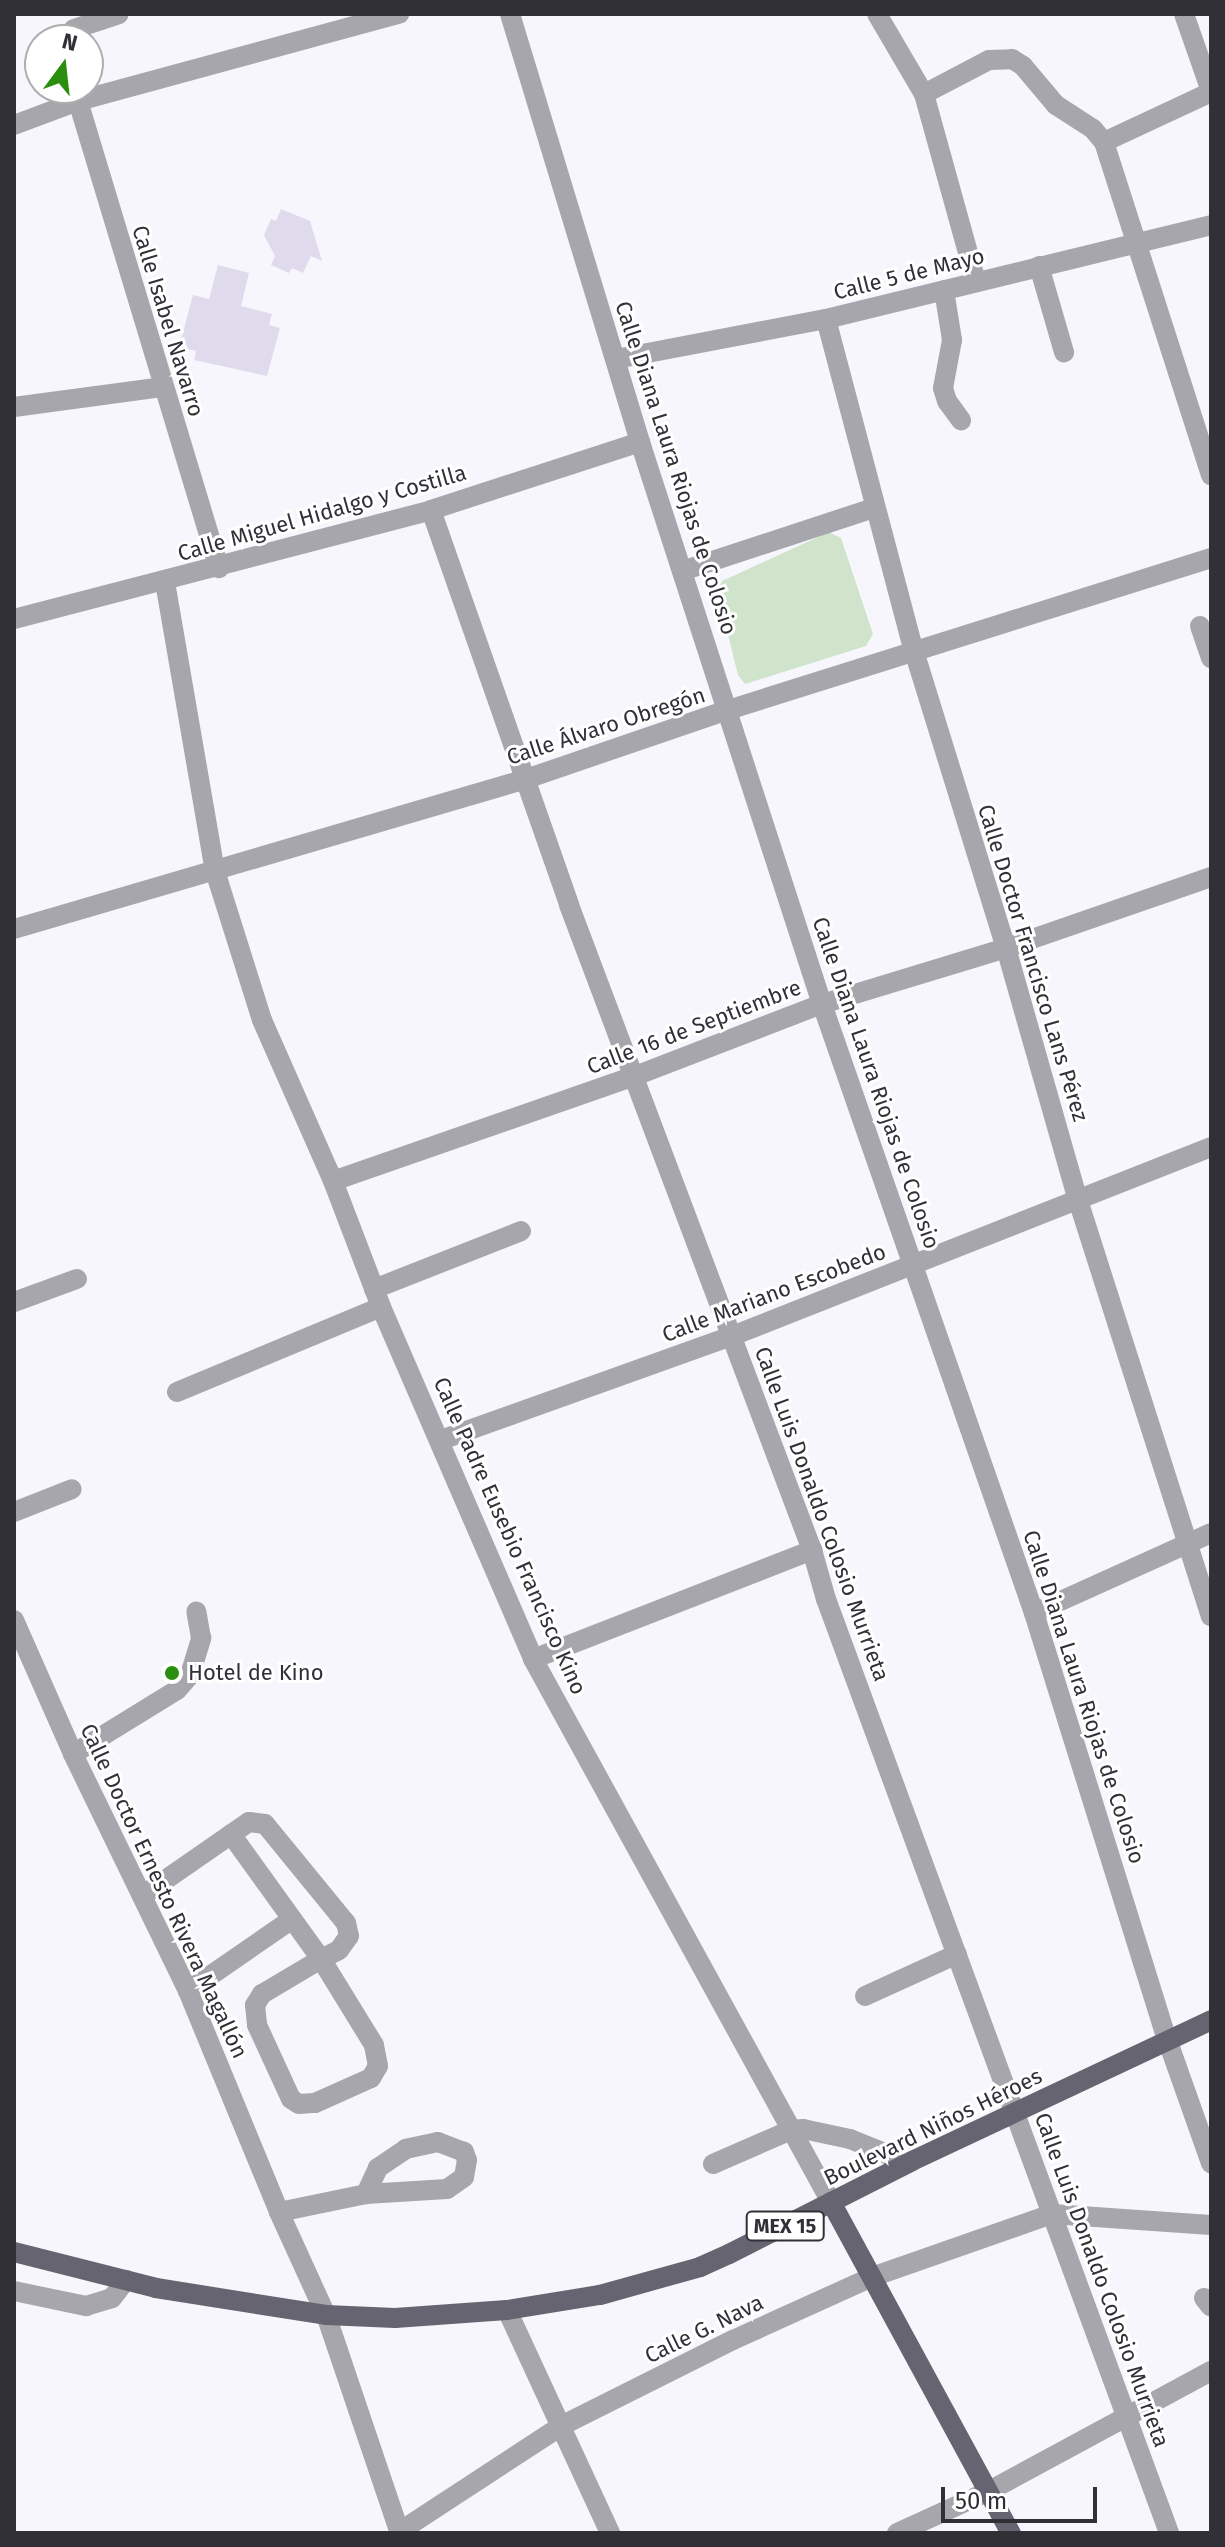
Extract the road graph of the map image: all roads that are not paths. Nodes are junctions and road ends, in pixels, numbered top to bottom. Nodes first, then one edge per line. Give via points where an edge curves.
1 (119, 14) edge
2 (399, 14) edge
3 (510, 14) edge
4 (877, 14) edge
5 (1184, 14) edge
6 (89, 24) edge
7 (104, 88) edge
8 (1211, 91) edge
9 (924, 94) junction
10 (56, 104) edge
11 (77, 104) edge
12 (14, 125) edge
13 (1104, 142) junction
14 (1211, 225) edge
15 (1138, 241) junction
16 (1039, 266) junction
17 (976, 282) junction
18 (944, 290) junction
19 (826, 319) junction
20 (1064, 352) dead end
21 (616, 359) junction
22 (162, 387) junction
23 (14, 407) edge
24 (961, 420) dead end
25 (640, 442) junction
26 (1211, 475) edge
27 (874, 508) junction
28 (431, 510) junction
29 (1211, 558) edge
30 (219, 568) junction
31 (682, 571) junction
32 (165, 582) junction
33 (14, 619) edge
34 (1200, 626) dead end
35 (914, 651) junction
36 (1211, 658) edge
37 (728, 710) junction
38 (523, 780) junction
39 (215, 871) junction
40 (1211, 877) edge
41 (14, 920) edge
42 (14, 929) edge
43 (1006, 948) junction
44 (822, 1004) junction
45 (635, 1076) junction
46 (1211, 1147) edge
47 (333, 1181) junction
48 (1077, 1197) junction
49 (521, 1231) dead end
50 (914, 1266) junction
51 (77, 1279) dead end
52 (377, 1298) junction
53 (14, 1302) edge
54 (732, 1336) junction
55 (177, 1392) dead end
56 (441, 1440) junction
57 (72, 1489) dead end
58 (14, 1512) edge
59 (1211, 1533) edge
60 (1187, 1542) junction
61 (812, 1550) junction
62 (196, 1611) dead end
63 (1034, 1613) junction
64 (1211, 1616) edge
65 (14, 1620) edge
66 (19, 1647) edge
67 (533, 1659) junction
68 (73, 1754) junction
69 (231, 1834) junction
70 (142, 1896) junction
71 (291, 1920) junction
72 (957, 1954) junction
73 (321, 1959) junction
74 (188, 1991) junction
75 (865, 1996) dead end
76 (1211, 2020) edge
77 (1167, 2039) junction
78 (1016, 2114) junction
79 (791, 2130) junction
80 (1211, 2163) edge
81 (713, 2164) dead end
82 (902, 2166) junction
83 (366, 2194) junction
84 (831, 2202) junction
85 (279, 2212) junction
86 (1052, 2214) junction
87 (1211, 2225) edge
88 (14, 2252) edge
89 (872, 2277) junction
90 (126, 2280) junction
91 (14, 2291) edge
92 (507, 2310) junction
93 (326, 2315) junction
94 (1211, 2371) edge
95 (1126, 2416) junction
96 (561, 2426) junction
97 (989, 2491) junction
98 (400, 2532) edge
99 (610, 2533) edge
100 (897, 2533) edge
101 (1011, 2533) edge
102 (1169, 2533) edge

1 - 6 street
2 - 7 street
3 - 21 street, Calle Diana Laura Riojas de Colosio
4 - 9 street
5 - 8 street
8 - 13 street
9 - 13 street via 989,60 1012,59 1056,105
9 - 17 street
10 - 12 street
11 - 22 street, Calle Isabel Navarro
13 - 15 street
14 - 15 street, Calle 5 de Mayo
15 - 16 street, Calle 5 de Mayo
15 - 26 street
16 - 17 street, Calle 5 de Mayo
16 - 20 street
17 - 18 street, Calle 5 de Mayo
18 - 19 street, Calle 5 de Mayo
18 - 24 street via 952,340 943,388
19 - 21 street, Calle 5 de Mayo
19 - 27 street, Calle Doctor Francisco Lans Pérez
21 - 25 street, Calle Diana Laura Riojas de Colosio
22 - 23 street
22 - 30 street, Calle Isabel Navarro
25 - 28 street, Calle Miguel Hidalgo y Costilla
25 - 31 street, Calle Diana Laura Riojas de Colosio
27 - 31 street
27 - 35 street, Calle Doctor Francisco Lans Pérez
28 - 30 street, Calle Miguel Hidalgo y Costilla
28 - 38 street, Calle Luis Donaldo Colosio Murrieta
29 - 35 street, Calle Álvaro Obregón
30 - 32 street, Calle Miguel Hidalgo y Costilla
31 - 37 street, Calle Diana Laura Riojas de Colosio
32 - 33 street, Calle Miguel Hidalgo y Costilla
32 - 39 street, Calle Padre Eusebio Francisco Kino
34 - 36 street
35 - 37 street, Calle Álvaro Obregón
35 - 43 street, Calle Doctor Francisco Lans Pérez
37 - 38 street, Calle Álvaro Obregón
37 - 44 street, Calle Diana Laura Riojas de Colosio
38 - 39 street, Calle Álvaro Obregón
38 - 45 street, Calle Luis Donaldo Colosio Murrieta
39 - 42 street, Calle Álvaro Obregón
39 - 47 street, Calle Padre Eusebio Francisco Kino via 262,1020
40 - 43 street, Calle 16 de Septiembre
41 - 42 street
43 - 44 street, Calle 16 de Septiembre
43 - 48 street, Calle Doctor Francisco Lans Pérez
44 - 45 street, Calle 16 de Septiembre
44 - 50 street, Calle Diana Laura Riojas de Colosio
45 - 47 street, Calle 16 de Septiembre
45 - 54 street, Calle Luis Donaldo Colosio Murrieta
46 - 48 street, Calle Mariano Escobedo
47 - 52 street, Calle Padre Eusebio Francisco Kino
48 - 50 street, Calle Mariano Escobedo
48 - 60 street, Calle Doctor Francisco Lans Pérez
49 - 52 street
50 - 54 street, Calle Mariano Escobedo
50 - 63 street, Calle Diana Laura Riojas de Colosio
51 - 53 street
52 - 55 street
52 - 56 street, Calle Padre Eusebio Francisco Kino
54 - 56 street, Calle Mariano Escobedo
54 - 61 street, Calle Luis Donaldo Colosio Murrieta
56 - 67 street, Calle Padre Eusebio Francisco Kino
57 - 58 street
59 - 60 street
60 - 63 street
60 - 64 street, Calle Doctor Francisco Lans Pérez
61 - 67 street
61 - 72 street, Calle Luis Donaldo Colosio Murrieta
62 - 68 street via 201,1638 190,1675 177,1690
63 - 77 street, Calle Diana Laura Riojas de Colosio
65 - 66 street, Calle Doctor Ernesto Rivera Magallón
66 - 68 street, Calle Doctor Ernesto Rivera Magallón
67 - 79 street, Calle Padre Eusebio Francisco Kino
68 - 70 street, Calle Doctor Ernesto Rivera Magallón
69 - 70 street
69 - 71 street
69 - 73 street via 249,1822 265,1824 346,1923 349,1936 339,1950
70 - 74 street, Calle Doctor Ernesto Rivera Magallón
71 - 73 street
71 - 74 street
72 - 75 street
72 - 78 street, Calle Luis Donaldo Colosio Murrieta
73 - 73 street via 262,1994 255,2005 257,2025 291,2099 299,2104 315,2103 371,2078 378,2066 374,2045
74 - 85 street, Calle Doctor Ernesto Rivera Magallón
76 - 77 main road, Boulevard Niños Héroes / MEX 15
77 - 78 main road, Boulevard Niños Héroes / MEX 15
77 - 80 street, Calle Diana Laura Riojas de Colosio
78 - 82 main road, Boulevard Niños Héroes / MEX 15
78 - 86 street, Calle Luis Donaldo Colosio Murrieta
79 - 81 street
79 - 82 street via 838,2134 887,2154
79 - 84 street, Calle Padre Eusebio Francisco Kino
82 - 84 main road, Boulevard Niños Héroes / MEX 15
83 - 83 street via 447,2189 464,2177 464,2152 438,2142 406,2149 378,2168
83 - 85 street
84 - 89 main road, Calle Padre Eusebio Francisco Kino
84 - 92 main road, Boulevard Niños Héroes / MEX 15 via 700,2267 600,2295
85 - 93 street, Calle Doctor Ernesto Rivera Magallón
86 - 87 street
86 - 89 street, Calle G. Nava
86 - 95 street, Calle Luis Donaldo Colosio Murrieta
88 - 90 main road, Boulevard Niños Héroes / MEX 15
89 - 96 street, Calle G. Nava
89 - 97 main road, Calle Padre Eusebio Francisco Kino
90 - 91 street via 112,2298 86,2306
90 - 93 main road, Boulevard Niños Héroes / MEX 15
92 - 93 main road, Boulevard Niños Héroes / MEX 15 via 395,2318
92 - 96 street
93 - 98 street, Calle Doctor Ernesto Rivera Magallón
94 - 95 street
95 - 97 street
95 - 102 street, Calle Luis Donaldo Colosio Murrieta
96 - 98 street, Calle G. Nava
96 - 99 street
97 - 100 street
97 - 101 main road, Calle Padre Eusebio Francisco Kino

